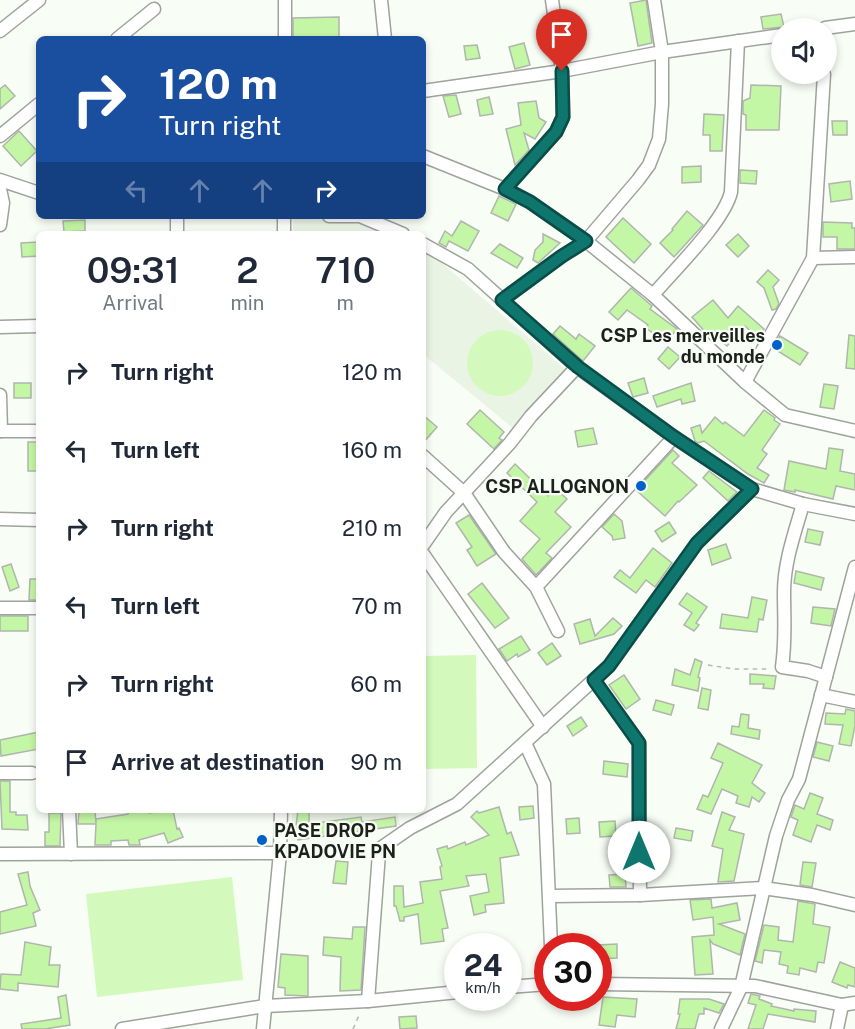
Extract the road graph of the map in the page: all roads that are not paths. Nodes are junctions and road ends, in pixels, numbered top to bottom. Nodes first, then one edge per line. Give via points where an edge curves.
1 (39, 0) edge
2 (285, 0) edge
3 (381, 0) edge
4 (552, 0) edge
5 (654, 0) edge
6 (154, 9) dead end
7 (855, 24) edge
8 (837, 26) edge
9 (0, 31) edge
10 (121, 36) edge
11 (285, 36) edge
12 (385, 36) edge
13 (771, 36) edge
14 (738, 41) junction
15 (662, 52) junction
16 (562, 71) junction
17 (823, 84) edge
18 (426, 91) edge
19 (36, 106) edge
20 (0, 136) edge
21 (426, 157) edge
22 (0, 180) edge
23 (0, 189) edge
24 (505, 189) junction
25 (36, 192) edge
26 (367, 219) edge
27 (0, 225) edge
28 (396, 231) edge
29 (586, 241) junction
30 (426, 246) edge
31 (855, 257) edge
32 (813, 258) junction
33 (652, 295) junction
34 (502, 300) junction
35 (0, 327) edge
36 (36, 327) edge
37 (578, 367) junction
38 (745, 382) junction
39 (0, 395) edge
40 (1, 431) edge
41 (36, 431) edge
42 (855, 431) edge
43 (674, 437) junction
44 (426, 459) edge
45 (752, 489) junction
46 (464, 493) junction
47 (803, 504) junction
48 (855, 514) edge
49 (0, 519) edge
50 (36, 520) edge
51 (426, 540) edge
52 (426, 558) edge
53 (855, 567) edge
54 (536, 587) junction
55 (0, 608) edge
56 (36, 608) edge
57 (558, 631) dead end
58 (826, 677) junction
59 (594, 680) junction
60 (821, 696) junction
61 (855, 702) edge
62 (543, 727) junction
63 (525, 742) junction
64 (0, 773) edge
65 (32, 773) dead end
66 (69, 813) edge
67 (281, 813) edge
68 (280, 853) junction
69 (0, 854) edge
70 (71, 854) junction
71 (763, 888) junction
72 (640, 895) junction
73 (550, 896) junction
74 (855, 905) edge
75 (551, 933) edge
76 (612, 984) edge
77 (741, 987) junction
78 (444, 993) edge
79 (368, 1001) junction
80 (855, 1003) edge
81 (842, 1005) junction
82 (265, 1006) junction
83 (164, 1026) edge
84 (122, 1029) edge
85 (263, 1029) edge
86 (722, 1029) edge
87 (837, 1029) edge

1 - 9 street
2 - 11 street
3 - 12 street
4 - 16 street
5 - 15 street
6 - 10 street
7 - 8 street
13 - 14 street
14 - 15 street
14 - 33 street via 728,202
15 - 16 street
15 - 29 street via 662,119 655,152 638,180
16 - 18 street
16 - 24 street via 561,124
17 - 32 street
19 - 20 street
21 - 24 street
22 - 25 street
23 - 27 street
24 - 29 street
26 - 28 street
29 - 33 street
29 - 34 street
30 - 34 street via 468,269
31 - 32 street
32 - 38 street
33 - 38 street
34 - 37 street
35 - 36 street
37 - 43 street
37 - 46 street
38 - 42 street via 784,415
39 - 40 street
40 - 41 street
43 - 45 street
43 - 54 street
44 - 46 street
45 - 47 street
45 - 59 street via 697,543 609,666
46 - 51 street
46 - 54 street via 504,552
47 - 48 street
47 - 58 street via 787,563 782,667
49 - 50 street
52 - 62 street
53 - 58 street
54 - 57 street
55 - 56 street
58 - 60 street
59 - 62 street
59 - 72 street via 639,743
60 - 61 street
60 - 71 street
62 - 63 street
63 - 73 street via 544,784
63 - 79 street via 457,804 381,848 374,893
64 - 65 street
66 - 70 street
67 - 68 street
68 - 70 street
68 - 82 street
69 - 70 street
71 - 72 street
71 - 74 street
71 - 77 street
72 - 73 street
73 - 75 street
76 - 77 street
77 - 81 street via 772,989
77 - 86 street
78 - 79 street
79 - 82 street
80 - 81 street
81 - 87 street
82 - 83 street
82 - 85 street
83 - 84 street

